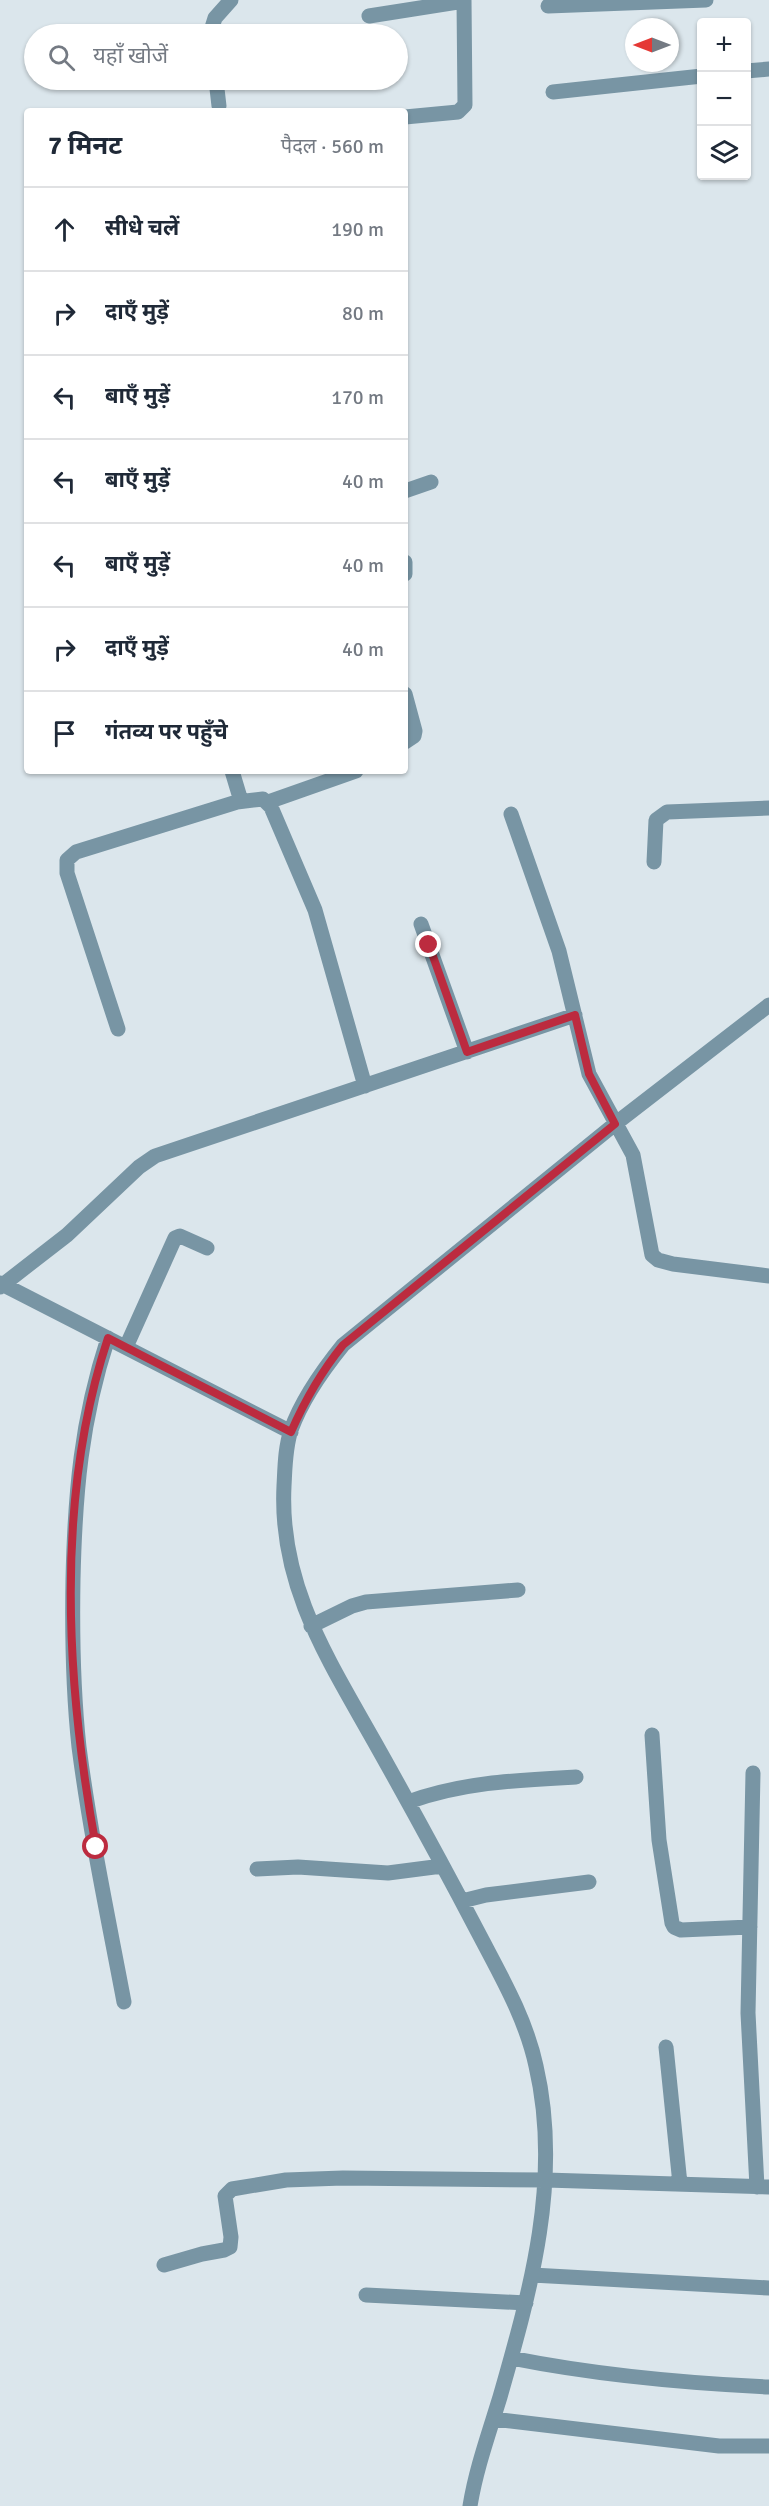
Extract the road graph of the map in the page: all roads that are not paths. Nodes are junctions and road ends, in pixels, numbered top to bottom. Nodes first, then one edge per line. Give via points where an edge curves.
1 (231, 0) edge
2 (706, 0) edge
3 (464, 1) edge
4 (548, 6) dead end
5 (369, 16) dead end
6 (212, 24) edge
7 (769, 69) edge
8 (751, 71) edge
9 (697, 77) edge
10 (217, 90) edge
11 (553, 92) dead end
12 (219, 106) dead end
13 (408, 117) edge
14 (431, 482) dead end
15 (408, 490) edge
16 (408, 705) edge
17 (408, 740) edge
18 (233, 774) edge
19 (347, 774) edge
20 (241, 801) junction
21 (268, 802) junction
22 (769, 808) edge
23 (511, 814) dead end
24 (654, 862) dead end
25 (422, 924) dead end
26 (769, 1005) edge
27 (575, 1015) junction
28 (118, 1029) dead end
29 (467, 1052) junction
30 (365, 1086) junction
31 (620, 1132) junction
32 (207, 1248) dead end
33 (769, 1276) edge
34 (1, 1285) edge
35 (108, 1338) junction
36 (126, 1347) junction
37 (291, 1432) junction
38 (518, 1590) dead end
39 (323, 1620) junction
40 (652, 1735) dead end
41 (753, 1773) dead end
42 (576, 1777) dead end
43 (420, 1797) junction
44 (442, 1866) junction
45 (257, 1869) dead end
46 (589, 1882) dead end
47 (474, 1898) junction
48 (750, 1927) junction
49 (124, 2002) dead end
50 (666, 2047) dead end
51 (546, 2180) junction
52 (680, 2184) junction
53 (763, 2187) edge
54 (164, 2265) dead end
55 (545, 2277) junction
56 (769, 2288) edge
57 (366, 2295) dead end
58 (526, 2303) junction
59 (521, 2360) junction
60 (769, 2387) edge
61 (504, 2421) junction
62 (769, 2446) edge
63 (470, 2506) edge

1 - 6 street
2 - 4 street
3 - 5 street
3 - 13 street via 465,105 458,112
7 - 8 street
9 - 11 street
10 - 12 street
14 - 15 street
16 - 17 street via 415,731
18 - 20 street
19 - 21 street
20 - 21 street via 258,798
20 - 28 street via 76,852 66,860
21 - 30 street via 307,887
22 - 24 street via 667,812 656,820
23 - 27 street via 559,951
25 - 29 street
26 - 31 street
27 - 29 street
27 - 31 street via 589,1074
29 - 30 street
30 - 34 street via 148,1160 67,1235
31 - 33 street via 633,1155 652,1255 658,1260
31 - 37 street via 343,1345 323,1369
32 - 36 street via 180,1236 175,1238
34 - 35 street
35 - 36 street
35 - 49 street via 82,1440 74,1531 72,1638 79,1745
36 - 37 street
37 - 39 street via 283,1505 286,1542 293,1577
38 - 39 street via 366,1602
39 - 43 street
40 - 48 street via 658,1830 674,1927
41 - 48 street
42 - 43 street via 492,1782
43 - 44 street
44 - 45 street via 388,1873 298,1867
44 - 47 street
46 - 47 street
47 - 51 street via 536,2065 546,2141
48 - 53 street via 748,2013
50 - 52 street
51 - 52 street
51 - 54 street via 343,2178 286,2180 232,2189 225,2196 230,2247
51 - 55 street
52 - 53 street
55 - 56 street
55 - 58 street
57 - 58 street
58 - 59 street
59 - 60 street via 682,2383
59 - 61 street
61 - 62 street via 719,2446
61 - 63 street

